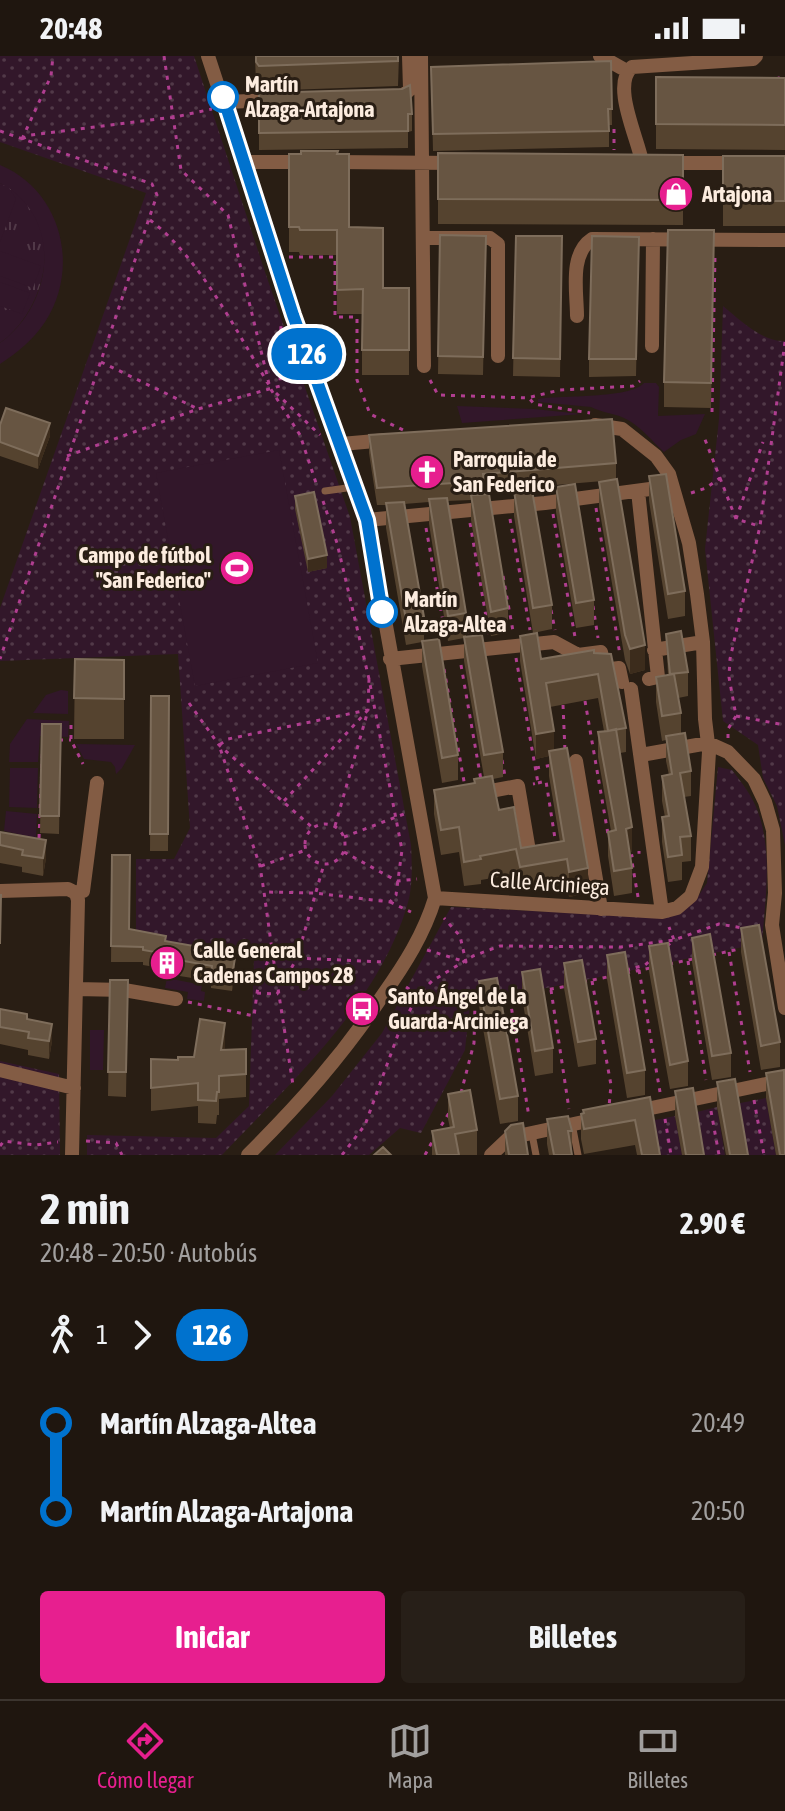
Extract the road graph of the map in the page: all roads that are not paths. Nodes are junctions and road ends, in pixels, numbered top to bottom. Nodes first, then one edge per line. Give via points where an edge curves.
1 (208, 56) edge
2 (409, 56) edge
3 (421, 56) edge
4 (600, 56) edge
5 (756, 56) edge
6 (627, 71) junction
7 (387, 97) edge
8 (285, 100) edge
9 (220, 105) junction
10 (245, 162) junction
11 (423, 163) junction
12 (474, 163) edge
13 (753, 163) edge
14 (425, 238) junction
15 (653, 239) junction
16 (785, 240) edge
17 (577, 316) dead end
18 (652, 346) dead end
19 (498, 356) dead end
20 (424, 366) road end
21 (575, 426) edge
22 (403, 435) edge
23 (341, 444) junction
24 (673, 486) junction
25 (356, 487) junction
26 (325, 491) dead end
27 (638, 491) junction
28 (367, 520) junction
29 (703, 642) junction
30 (654, 650) junction
31 (390, 659) junction
32 (649, 679) dead end
33 (708, 743) junction
34 (641, 755) junction
35 (576, 761) dead end
36 (97, 783) dead end
37 (466, 795) edge
38 (530, 857) edge
39 (0, 891) edge
40 (76, 893) junction
41 (780, 893) edge
42 (435, 898) junction
43 (601, 909) junction
44 (662, 912) junction
45 (76, 989) junction
46 (176, 999) road end
47 (785, 1008) edge
48 (0, 1070) edge
49 (785, 1080) edge
50 (74, 1088) junction
51 (572, 1124) junction
52 (532, 1133) junction
53 (72, 1155) edge
54 (248, 1155) edge
55 (491, 1155) edge
56 (536, 1155) edge
57 (578, 1155) edge

1 - 9 street
2 - 7 street via 410,89
3 - 11 street
4 - 6 street
5 - 6 street
6 - 13 street via 625,106 637,137 634,162
8 - 9 street
9 - 10 street
10 - 11 street
10 - 23 street
11 - 12 street
11 - 14 street
14 - 19 street via 490,238 498,244
14 - 20 street
15 - 16 street
15 - 17 street via 592,239 583,245 578,256
15 - 18 street
21 - 24 street via 622,429 656,456
22 - 23 street
23 - 25 street
24 - 27 street
24 - 29 street via 689,543
25 - 26 lane
25 - 28 street
27 - 28 street
27 - 30 street
28 - 31 street
29 - 30 street
29 - 33 street
30 - 32 street via 658,677
31 - 34 street via 554,642 578,655 601,652 604,670 626,686
31 - 42 street
33 - 34 street
33 - 41 street via 728,752 754,779 773,830
33 - 44 street via 699,877 691,896
34 - 44 street
35 - 43 street
36 - 40 street via 83,891
37 - 38 street via 513,787
39 - 40 street
40 - 45 street
41 - 47 street via 772,925
42 - 43 street, Calle Arciniega
42 - 54 street via 418,941 359,1031 319,1083
43 - 44 street, Calle Arciniega
45 - 46 street
45 - 50 street
48 - 50 street
49 - 51 street
50 - 53 street
51 - 52 street
51 - 57 lane
52 - 55 street via 509,1138
52 - 56 lane

